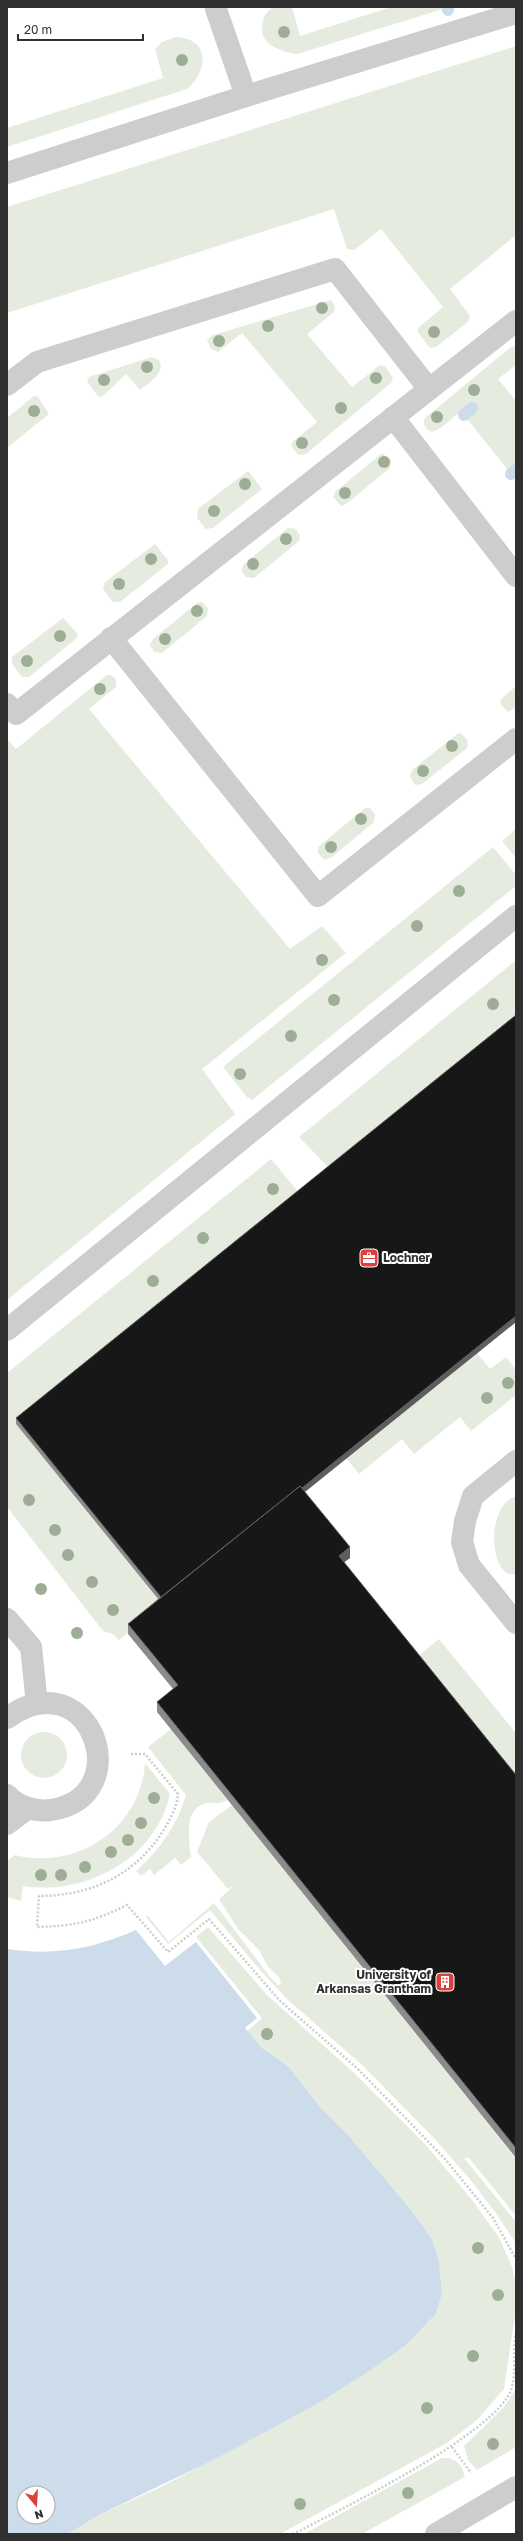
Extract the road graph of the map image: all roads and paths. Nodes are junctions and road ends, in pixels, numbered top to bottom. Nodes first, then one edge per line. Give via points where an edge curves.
1 (216, 9) dead end
2 (516, 14) edge
3 (246, 96) junction
4 (7, 173) edge
5 (516, 320) edge
6 (7, 385) edge
7 (429, 389) junction
8 (393, 417) junction
9 (516, 576) edge
10 (112, 638) junction
11 (7, 704) edge
12 (516, 739) edge
13 (516, 916) edge
14 (7, 1330) edge
15 (516, 1461) edge
16 (7, 1619) edge
17 (516, 1623) edge
18 (37, 1704) junction
19 (7, 1718) edge
20 (99, 1753) junction
21 (7, 1795) edge
22 (28, 1808) junction
23 (7, 1824) edge
24 (516, 2259) edge
25 (516, 2333) edge
26 (452, 2447) junction
27 (471, 2473) dead end
28 (516, 2487) edge
29 (293, 2534) edge
30 (436, 2534) edge

1 - 3 street
2 - 3 street
3 - 4 street
5 - 7 street
6 - 7 street via 37,362 334,269
7 - 8 street
8 - 9 street
8 - 10 street
10 - 11 street via 16,714
10 - 12 street via 318,896
13 - 14 street
15 - 17 street via 473,1496 462,1542 469,1565
16 - 18 street via 31,1647
18 - 19 street via 19,1709
18 - 20 street via 54,1704 72,1710 86,1721 95,1736
20 - 22 street via 97,1770 90,1787 78,1799 62,1808 45,1811
20 - 24 path via 145,1754 178,1794 178,1802 157,1840 138,1863 116,1878 84,1891 60,1896 39,1896 37,1927 69,1926 96,1920 127,1906 168,1952 209,1919 280,2001 358,2069 446,2160 493,2218
21 - 22 street
22 - 23 street
25 - 26 path via 511,2390 504,2402
26 - 27 path
26 - 29 path
28 - 30 street

